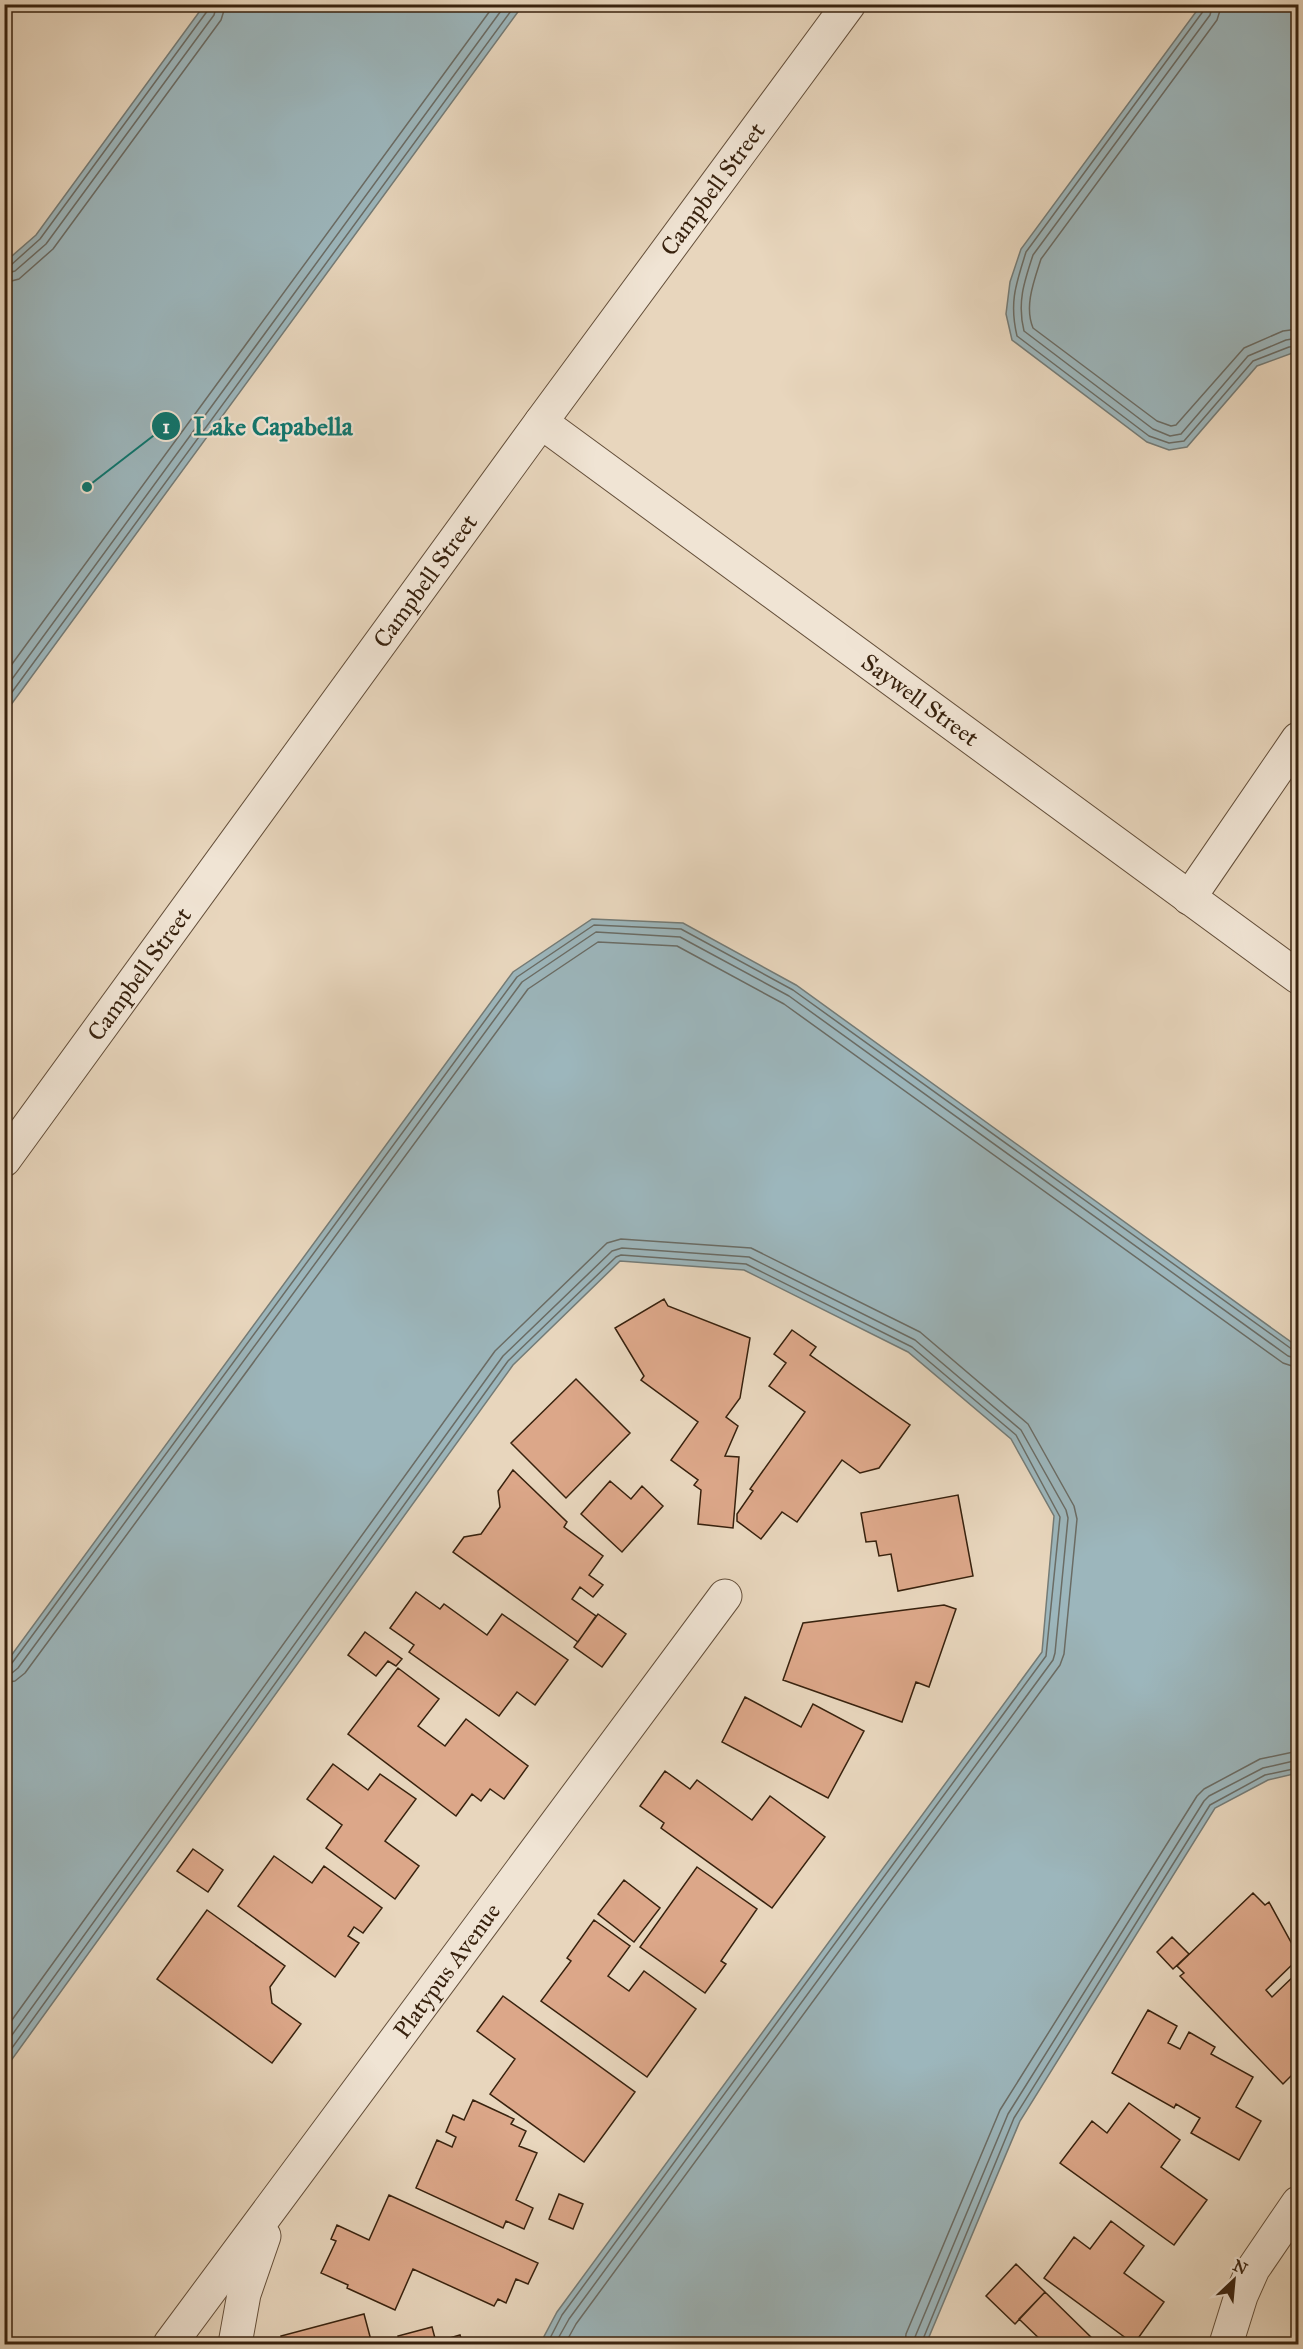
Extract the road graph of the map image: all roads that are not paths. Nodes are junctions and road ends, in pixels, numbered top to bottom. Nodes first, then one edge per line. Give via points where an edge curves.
1 (849, 4) edge
2 (541, 422) junction
3 (1299, 739) edge
4 (1190, 898) junction
5 (1299, 977) edge
6 (4, 1160) edge
7 (725, 1596) dead end
8 (282, 2196) junction
9 (1299, 2203) edge
10 (177, 2337) edge
11 (236, 2344) edge
12 (1226, 2344) edge

1 - 2 street, Campbell Street
2 - 4 street, Saywell Street
2 - 6 street, Campbell Street
3 - 4 street
4 - 5 street, Saywell Street
7 - 8 street, Platypus Avenue
8 - 10 street, Platypus Avenue
8 - 11 street via 251,2269
9 - 12 street via 1253,2269

